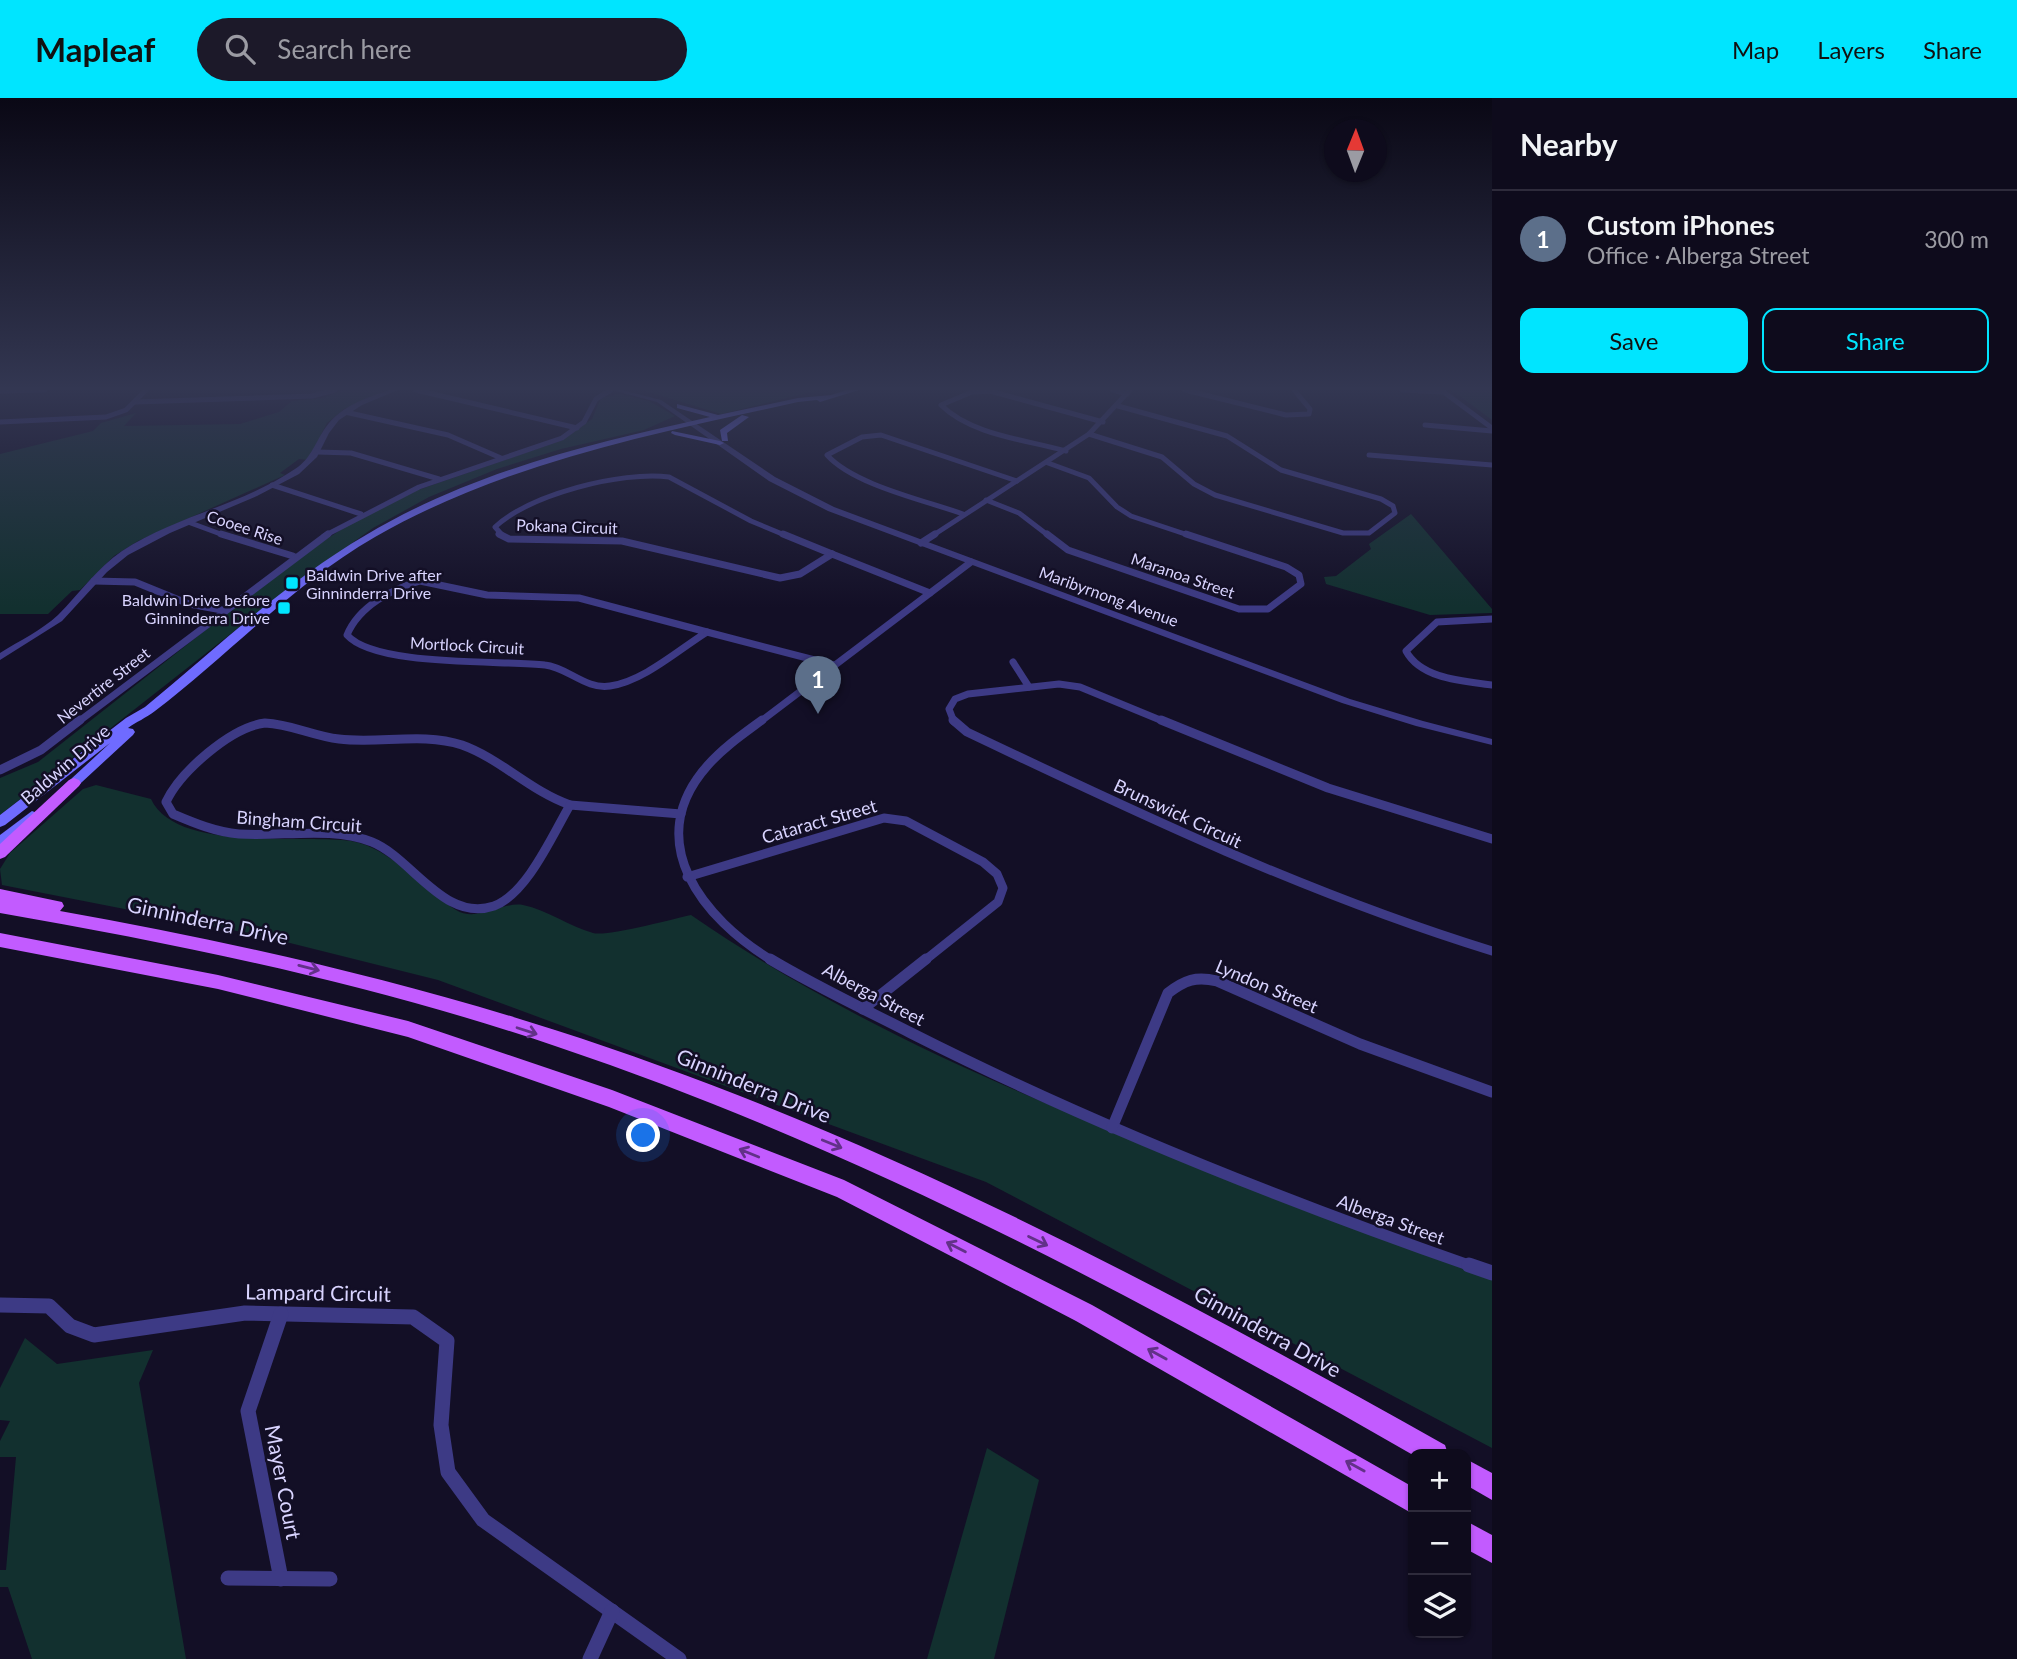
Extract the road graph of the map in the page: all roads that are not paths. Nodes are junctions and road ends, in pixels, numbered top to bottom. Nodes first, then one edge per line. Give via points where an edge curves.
1 (307, 463) edge
2 (384, 463) edge
3 (487, 463) edge
4 (542, 463) edge
5 (749, 463) edge
6 (833, 463) edge
7 (963, 463) edge
8 (1048, 463) joint
9 (1170, 463) edge
10 (1267, 463) edge
11 (1466, 463) edge
12 (1492, 465) edge
13 (439, 479) junction
14 (1017, 481) junction
15 (272, 485) junction
16 (985, 500) junction
17 (361, 514) junction
18 (963, 514) junction
19 (188, 523) junction
20 (921, 543) junction
21 (832, 554) junction
22 (293, 556) junction
23 (971, 562) junction
24 (93, 581) junction
25 (930, 593) junction
26 (222, 610) junction
27 (1492, 619) edge
28 (707, 632) junction
29 (0, 657) edge
30 (1013, 662) dead end
31 (835, 665) junction
32 (1492, 685) edge
33 (1028, 687) junction
34 (149, 710) junction
35 (1492, 741) edge
36 (0, 770) edge
37 (74, 783) junction
38 (570, 805) junction
39 (681, 814) junction
40 (0, 822) edge
41 (1492, 839) edge
42 (0, 842) edge
43 (0, 853) edge
44 (687, 877) junction
45 (0, 895) edge
46 (0, 907) edge
47 (0, 940) edge
48 (1492, 951) edge
49 (243, 952) junction
50 (863, 1009) junction
51 (1492, 1092) edge
52 (1112, 1128) junction
53 (1492, 1273) edge
54 (0, 1305) edge
55 (281, 1314) junction
56 (1427, 1449) edge
57 (1471, 1474) edge
58 (1492, 1486) edge
59 (1408, 1498) edge
60 (1471, 1537) edge
61 (1492, 1550) edge
62 (228, 1578) dead end
63 (281, 1579) junction
64 (330, 1579) dead end
65 (612, 1611) junction
66 (590, 1659) edge
67 (679, 1659) edge

1 - 15 street
2 - 13 street
3 - 13 street, Nevertire Street
4 - 34 main road, Baldwin Drive via 461,490 368,537 312,576
5 - 20 street, Maribyrnong Avenue via 805,498
6 - 18 street
7 - 14 street
8 - 14 street
8 - 16 street, Maranoa Street via 1093,480 1131,516 1286,567 1299,575 1301,584 1265,610 1239,609 1068,550 1023,516
9 - 10 street via 1209,492 1339,532 1366,534 1395,513 1393,506 1381,499
11 - 12 street
13 - 17 street, Nevertire Street
14 - 16 street
15 - 17 street
15 - 19 street
16 - 18 street
17 - 22 street, Nevertire Street
18 - 20 street
19 - 22 street, Cooee Rise
19 - 24 street via 125,553
20 - 23 street, Maribyrnong Avenue
21 - 21 street, Pokana Circuit via 656,474 550,499 506,517 495,527 499,535 509,538 627,542 780,578 800,575
21 - 25 street, Pokana Circuit
22 - 26 street, Nevertire Street
23 - 25 street, Alberga Street
23 - 35 street, Maribyrnong Avenue via 1346,701
24 - 26 street via 135,582 190,604
24 - 29 street via 59,619
25 - 31 street, Alberga Street
26 - 36 street, Nevertire Street via 41,750
27 - 32 street via 1437,622 1406,650 1411,661 1428,671
28 - 28 street, Mortlock Circuit via 573,597 487,595 420,581 391,589 351,625 347,635 354,643 418,660 548,665 606,688 627,683
28 - 31 street, Mortlock Circuit
30 - 33 street
31 - 39 street, Alberga Street via 707,764 688,792
33 - 41 street, Brunswick Circuit via 1080,687 1328,788
33 - 48 street, Brunswick Circuit via 963,695 952,702 950,716 967,732 1251,864 1362,909
34 - 37 main road, Baldwin Drive
34 - 40 main road, Baldwin Drive
37 - 42 main road, Baldwin Drive
37 - 43 main road
38 - 38 street, Bingham Circuit via 515,892 494,906 475,909 453,902 367,841 227,833 173,814 166,802 174,787 233,734 270,723 332,738 459,744
38 - 39 street, Bingham Circuit
39 - 44 street, Alberga Street via 679,845
44 - 50 street, Alberga Street via 709,911 744,941
44 - 50 street, Cataract Street via 884,818 911,824 993,869 1003,888 998,902
45 - 49 main road via 136,921
46 - 49 main road, Ginninderra Drive
59 -> 47 main road via 1084,1313 844,1190 612,1098 408,1029 218,982
49 -> 56 main road, Ginninderra Drive via 427,999 631,1065 860,1156 1121,1280
50 - 52 street, Alberga Street
51 - 52 street, Lyndon Street via 1360,1044 1217,981 1190,978 1168,993
52 - 53 street, Alberga Street via 1268,1192
54 - 55 street, Lampard Circuit via 49,1306 70,1326 94,1335 215,1315
55 - 63 street, Mayer Court via 248,1411
55 - 65 street, Lampard Circuit via 413,1317 447,1341 441,1425 448,1472 483,1520
57 - 58 main road
60 - 61 main road
62 - 63 street
63 - 64 street
65 - 66 street
65 - 67 street

